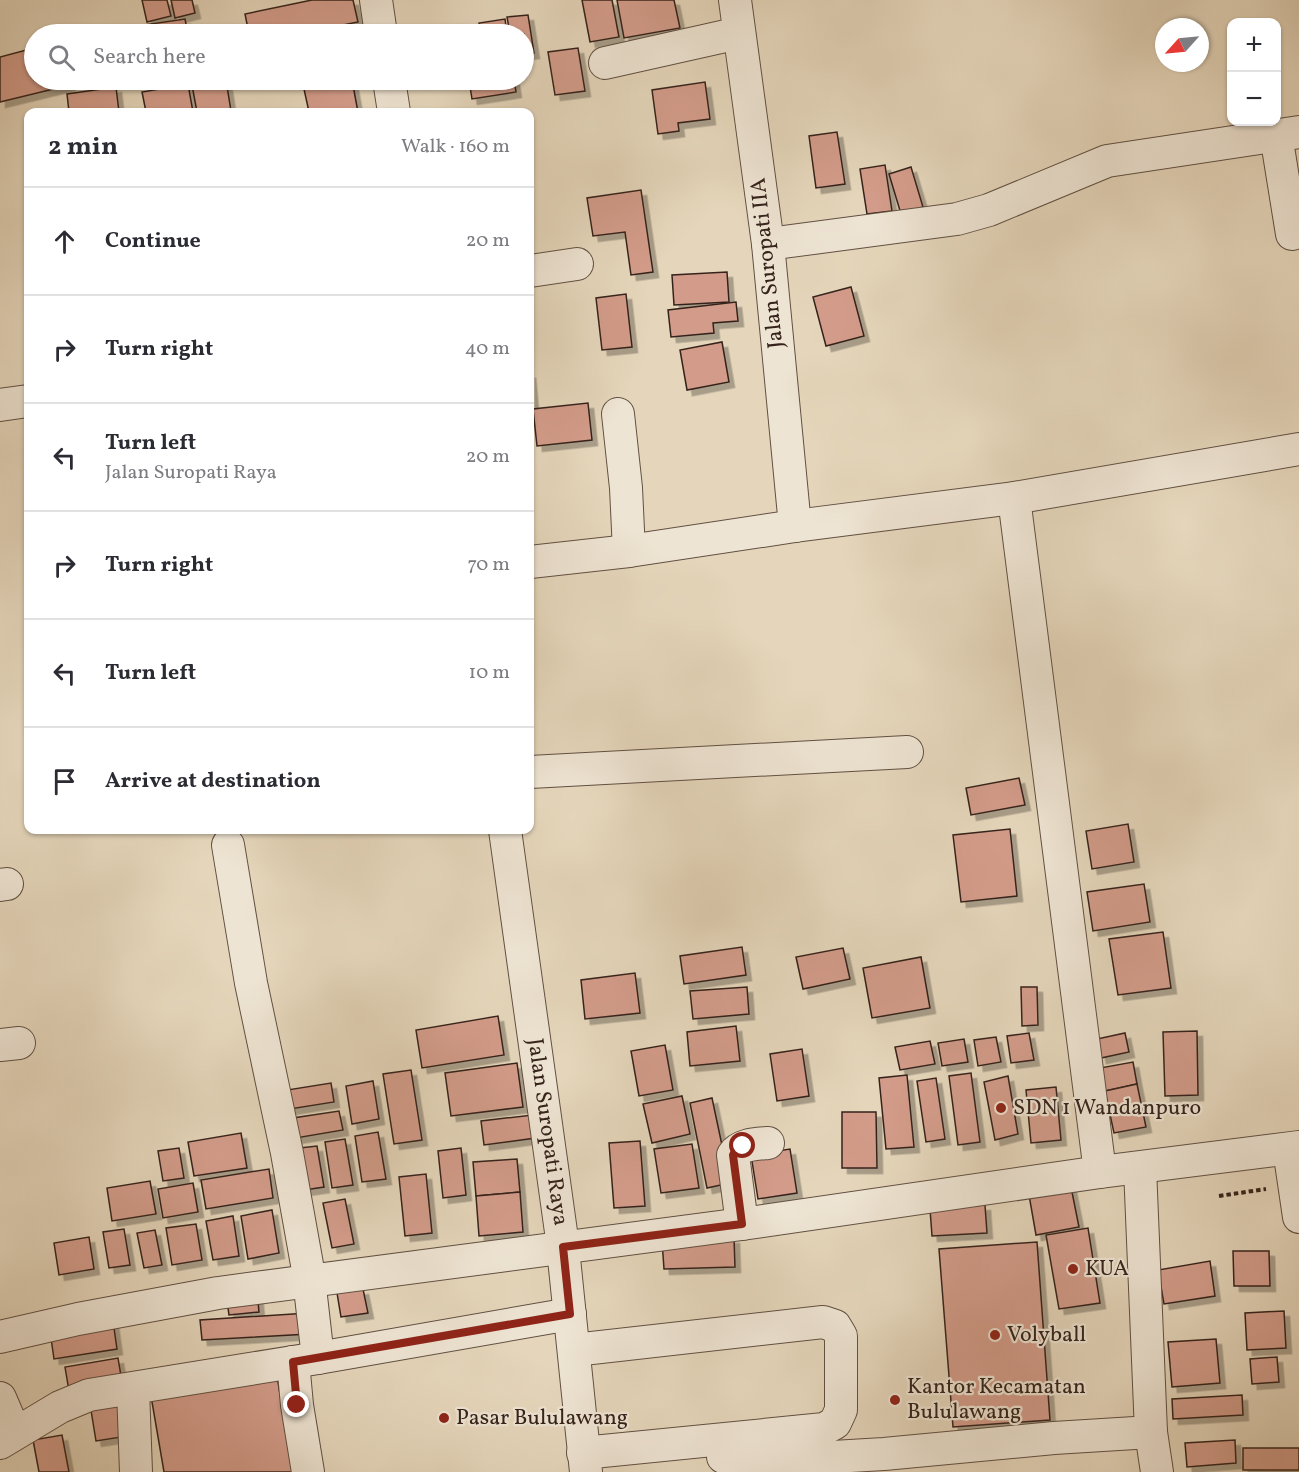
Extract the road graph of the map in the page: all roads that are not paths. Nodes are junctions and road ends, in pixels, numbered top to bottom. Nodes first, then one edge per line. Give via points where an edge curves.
1 (379, 0) edge
2 (735, 0) edge
3 (380, 24) edge
4 (739, 33) junction
5 (605, 63) dead end
6 (391, 90) edge
7 (393, 108) edge
8 (1288, 133) edge
9 (1292, 234) dead end
10 (768, 244) junction
11 (577, 264) dead end
12 (534, 270) edge
13 (24, 402) edge
14 (0, 405) edge
15 (618, 414) dead end
16 (1299, 449) edge
17 (1014, 498) junction
18 (795, 526) junction
19 (629, 551) junction
20 (534, 562) edge
21 (907, 752) dead end
22 (534, 772) edge
23 (506, 834) edge
24 (228, 845) dead end
25 (768, 1143) dead end
26 (1294, 1148) edge
27 (1140, 1168) junction
28 (1100, 1172) junction
29 (1299, 1217) edge
30 (742, 1224) junction
31 (563, 1247) junction
32 (309, 1279) junction
33 (570, 1314) junction
34 (0, 1337) edge
35 (574, 1350) junction
36 (306, 1360) junction
37 (133, 1389) junction
38 (0, 1398) edge
39 (1151, 1432) junction
40 (7, 1438) edge
41 (584, 1462) edge
42 (136, 1472) edge
43 (308, 1472) edge
44 (1157, 1472) edge

1 - 3 street
2 - 4 street, Jalan Suropati IIA
4 - 5 street
4 - 10 street, Jalan Suropati IIA
6 - 7 street
8 - 9 street
8 - 10 street via 1107,161 957,219
10 - 18 street, Jalan Suropati IIA
11 - 12 street
13 - 14 street
15 - 19 street
16 - 17 street
17 - 18 street
17 - 28 street
18 - 19 street
19 - 20 street
21 - 22 street
23 - 31 street, Jalan Suropati Raya
24 - 32 street
25 - 30 street via 743,1146 733,1155
26 - 27 street
26 - 29 street
27 - 28 street
27 - 39 street
28 - 30 street
30 - 31 street
31 - 32 street
31 - 33 street, Jalan Suropati Raya
32 - 34 street via 90,1316
32 - 36 street
33 - 35 street, Jalan Suropati Raya
33 - 36 street
35 - 41 street, Jalan Suropati Raya
35 - 41 street via 823,1322 835,1326 841,1336 841,1410 835,1423 824,1429
36 - 37 street
36 - 43 street via 297,1405
37 - 40 street via 89,1395
37 - 42 street
38 - 40 street
39 - 41 street via 833,1457
39 - 44 street

